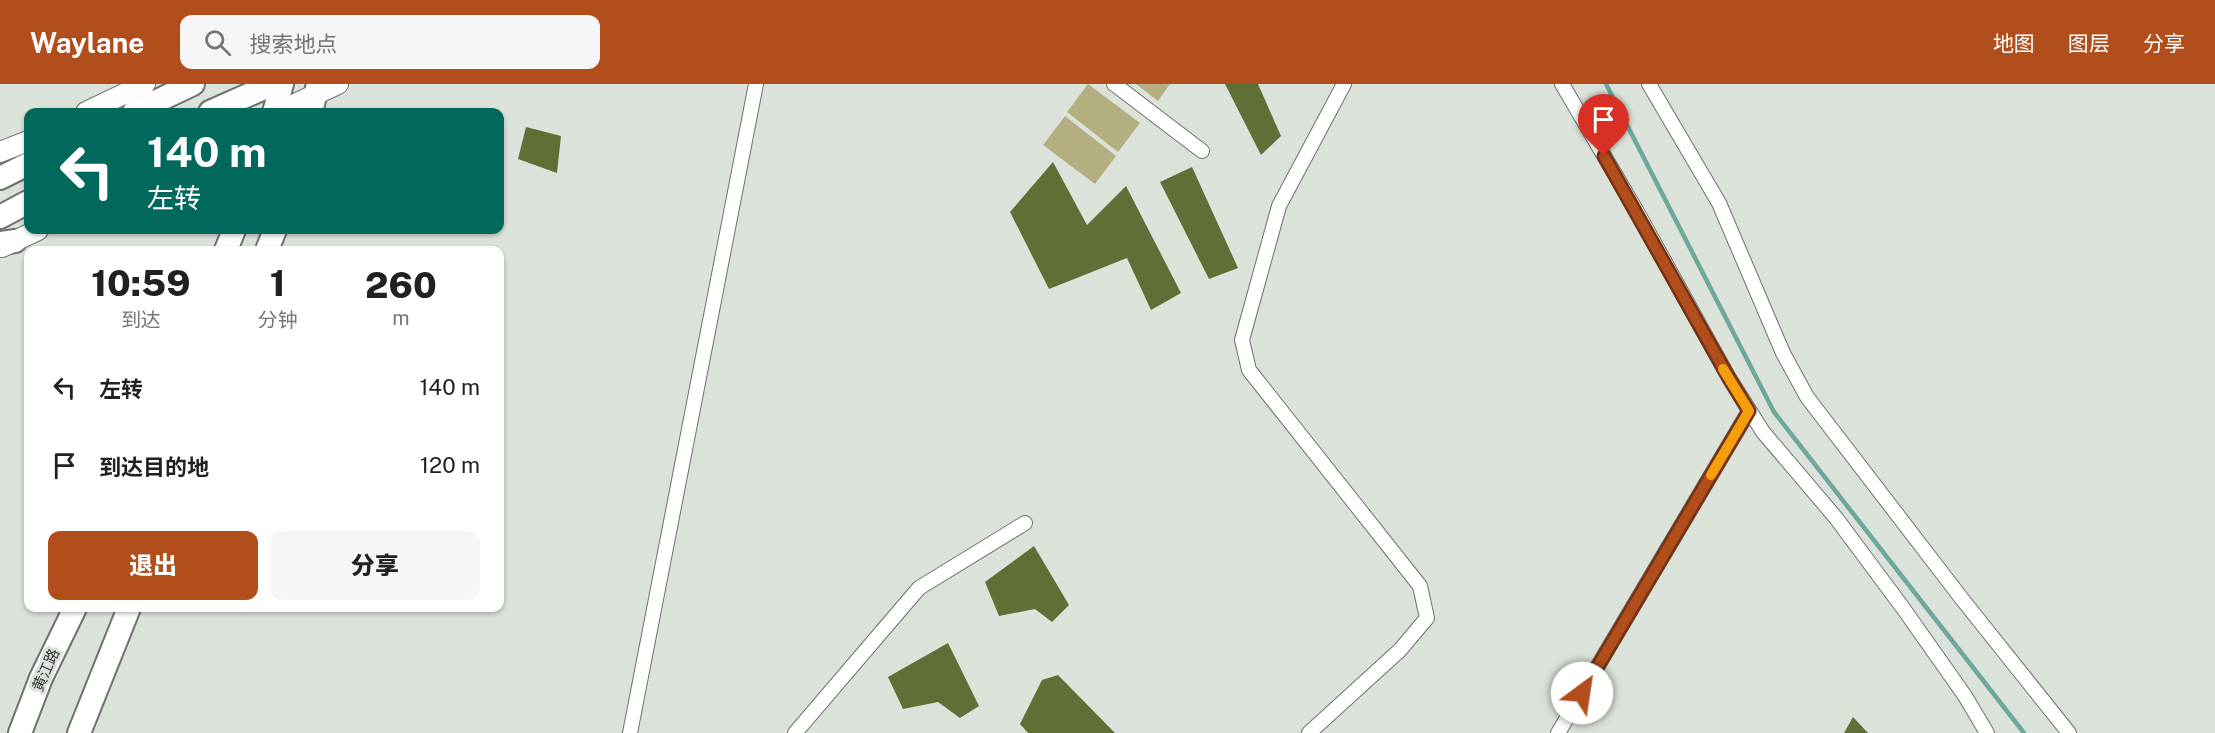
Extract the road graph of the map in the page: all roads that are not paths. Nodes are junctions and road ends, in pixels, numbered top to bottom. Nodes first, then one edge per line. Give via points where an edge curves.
1 (145, 84) edge
2 (193, 84) edge
3 (273, 84) edge
4 (282, 84) edge
5 (338, 84) edge
6 (756, 84) edge
7 (1114, 84) edge
8 (1344, 84) edge
9 (1562, 84) edge
10 (1649, 84) edge
11 (315, 97) edge
12 (94, 108) edge
13 (142, 108) edge
14 (219, 108) edge
15 (277, 108) edge
16 (286, 108) edge
17 (24, 143) edge
18 (1202, 151) dead end
19 (0, 152) edge
20 (24, 166) edge
21 (0, 178) edge
22 (24, 204) edge
23 (0, 217) edge
24 (29, 234) edge
25 (5, 244) edge
26 (1749, 411) junction
27 (1025, 523) dead end
28 (73, 612) edge
29 (127, 612) edge
30 (20, 733) edge
31 (79, 733) edge
32 (630, 733) edge
33 (795, 733) edge
34 (1309, 733) edge
35 (1558, 733) edge
36 (1987, 733) edge
37 (2069, 733) edge

1 - 12 main road
2 - 13 main road
3 - 14 main road
4 - 15 main road
5 - 11 main road
6 - 32 street
7 - 18 street
8 - 34 street via 1279,206 1242,340 1249,370 1420,586 1427,618 1400,650
9 - 26 street
10 - 37 street via 1719,203 1783,353 1807,397
11 - 16 main road
17 - 19 main road
20 - 21 main road
22 - 23 main road
24 - 25 main road
26 - 35 street
26 - 36 street via 1890,590
27 - 33 street via 919,588
28 - 30 main road, 黄江路
29 - 31 main road

